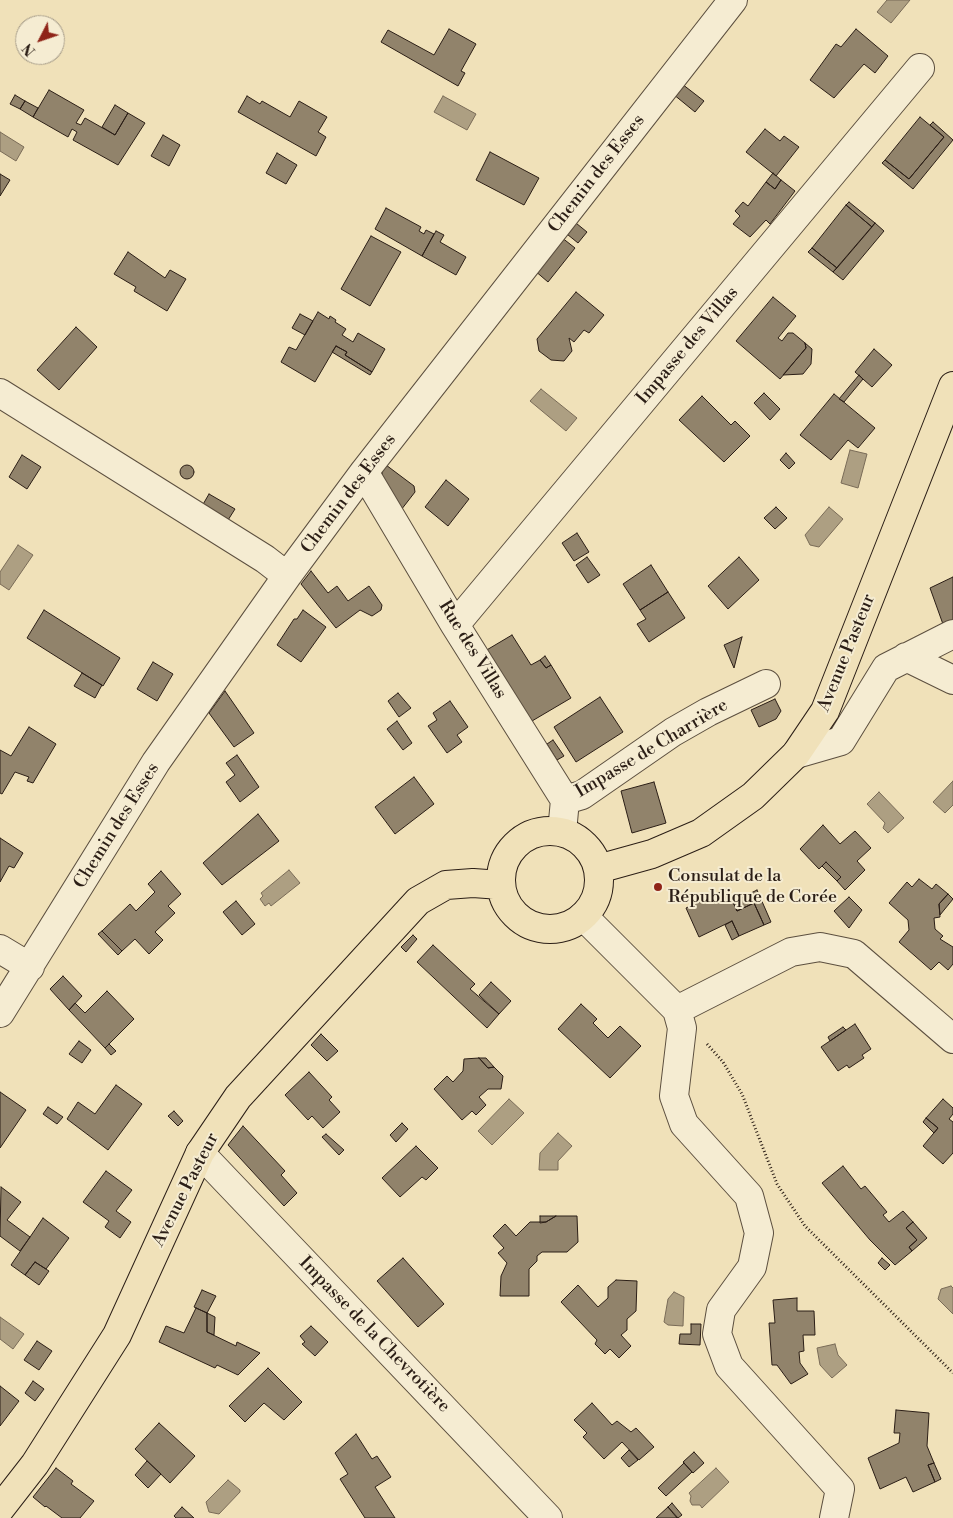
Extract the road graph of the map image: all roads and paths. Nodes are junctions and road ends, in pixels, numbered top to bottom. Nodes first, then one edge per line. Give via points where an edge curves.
1 (733, 0) edge
2 (920, 68) dead end
3 (953, 386) edge
4 (0, 393) edge
5 (364, 472) junction
6 (287, 576) junction
7 (456, 625) junction
8 (953, 634) edge
9 (906, 657) junction
10 (953, 680) edge
11 (766, 684) dead end
12 (796, 754) junction
13 (565, 800) junction
14 (562, 832) junction
15 (598, 869) junction
16 (501, 886) junction
17 (583, 916) junction
18 (0, 949) edge
19 (30, 966) junction
20 (677, 1010) junction
21 (0, 1013) edge
22 (953, 1039) edge
23 (706, 1043) dead end
24 (200, 1153) junction
25 (953, 1373) edge
26 (0, 1509) edge
27 (548, 1518) edge
28 (834, 1518) edge

1 - 5 street, Chemin des Esses
2 - 7 street, Impasse des Villas
3 - 12 main road, Avenue Pasteur via 825,710
4 - 6 street via 265,559
5 - 6 street, Chemin des Esses
5 - 7 street, Rue des Villas
6 - 19 street, Chemin des Esses via 156,762
7 - 13 street, Rue des Villas
8 - 9 street
9 - 10 street
9 - 12 street via 886,668 840,740
11 - 13 street, Impasse de Charrière via 673,732 582,795
12 - 15 main road, Avenue Pasteur via 752,796 700,833 652,854
13 - 14 street
14 - 15 main road via 591,852
14 - 16 main road via 544,831 526,837 513,847 502,868
15 - 17 main road via 599,886 595,900
16 - 17 main road via 508,905 531,926 558,929
16 - 24 main road, Avenue Pasteur via 474,883 446,885 418,901 238,1097
17 - 20 street
18 - 19 street
19 - 21 street, Chemin des Esses
20 - 22 street via 791,952 820,947 854,954
20 - 28 street via 682,1028 674,1096 684,1124 748,1196 759,1233 752,1267 720,1310 717,1334 729,1366 840,1489
23 - 25 path via 723,1062 742,1094 778,1184 805,1226
24 - 26 main road, Avenue Pasteur via 117,1335 46,1448
24 - 27 street, Impasse de la Chevrotière

